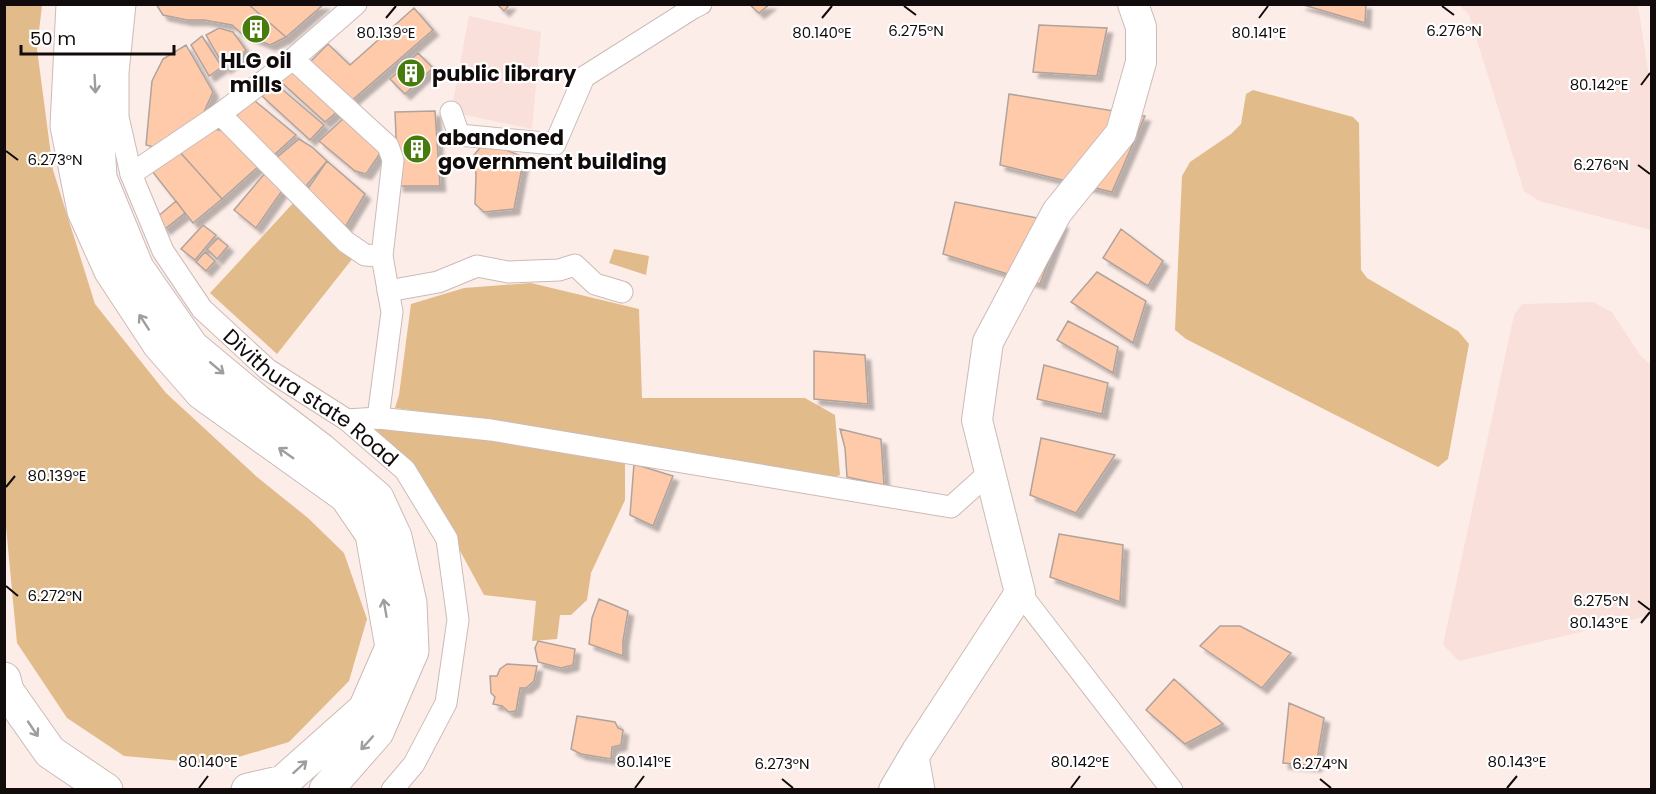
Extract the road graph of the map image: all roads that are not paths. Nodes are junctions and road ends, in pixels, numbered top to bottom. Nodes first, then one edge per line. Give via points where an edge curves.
1 (73, 4) edge
2 (102, 4) edge
3 (124, 4) edge
4 (356, 4) edge
5 (700, 4) edge
6 (1133, 4) edge
7 (293, 59) junction
8 (451, 112) dead end
9 (220, 114) junction
10 (131, 174) junction
11 (382, 256) junction
12 (388, 291) junction
13 (622, 292) dead end
14 (378, 418) junction
15 (347, 420) junction
16 (990, 471) junction
17 (1020, 592) junction
18 (4, 679) edge
19 (916, 752) junction
20 (106, 789) edge
21 (248, 789) edge
22 (326, 789) edge
23 (392, 789) edge
24 (894, 789) edge
25 (924, 789) edge
26 (1172, 789) edge

21 -> 1 highway via 283,782 365,709 392,647 372,534 346,496 202,393 159,344 111,271 84,211 67,126
2 -> 22 highway via 94,72 100,178 136,268 192,347 377,498 396,537 410,603 411,651 377,732
3 - 10 street, Divithura state Road via 118,117
4 - 7 street
5 - 8 street via 584,77 555,144 459,135
6 - 16 street via 1141,27 1141,62 1121,133 1057,212 988,342 977,420
7 - 9 street
7 - 11 street via 388,146 393,160
9 - 10 street
9 - 11 street via 346,242 365,255
10 - 15 street, Divithura state Road via 163,251 202,309 267,369
11 - 12 street
12 - 13 street via 438,282 477,266 508,272 559,270 575,265 595,284
12 - 14 street via 392,312
14 - 15 street
14 - 16 street via 491,430 951,507
15 - 23 street, Divithura state Road via 405,470 447,539 458,620 446,703 414,764
16 - 17 street
17 - 19 street
17 - 26 street
18 -> 20 highway via 7,691 50,752
19 - 24 street
19 - 25 street

